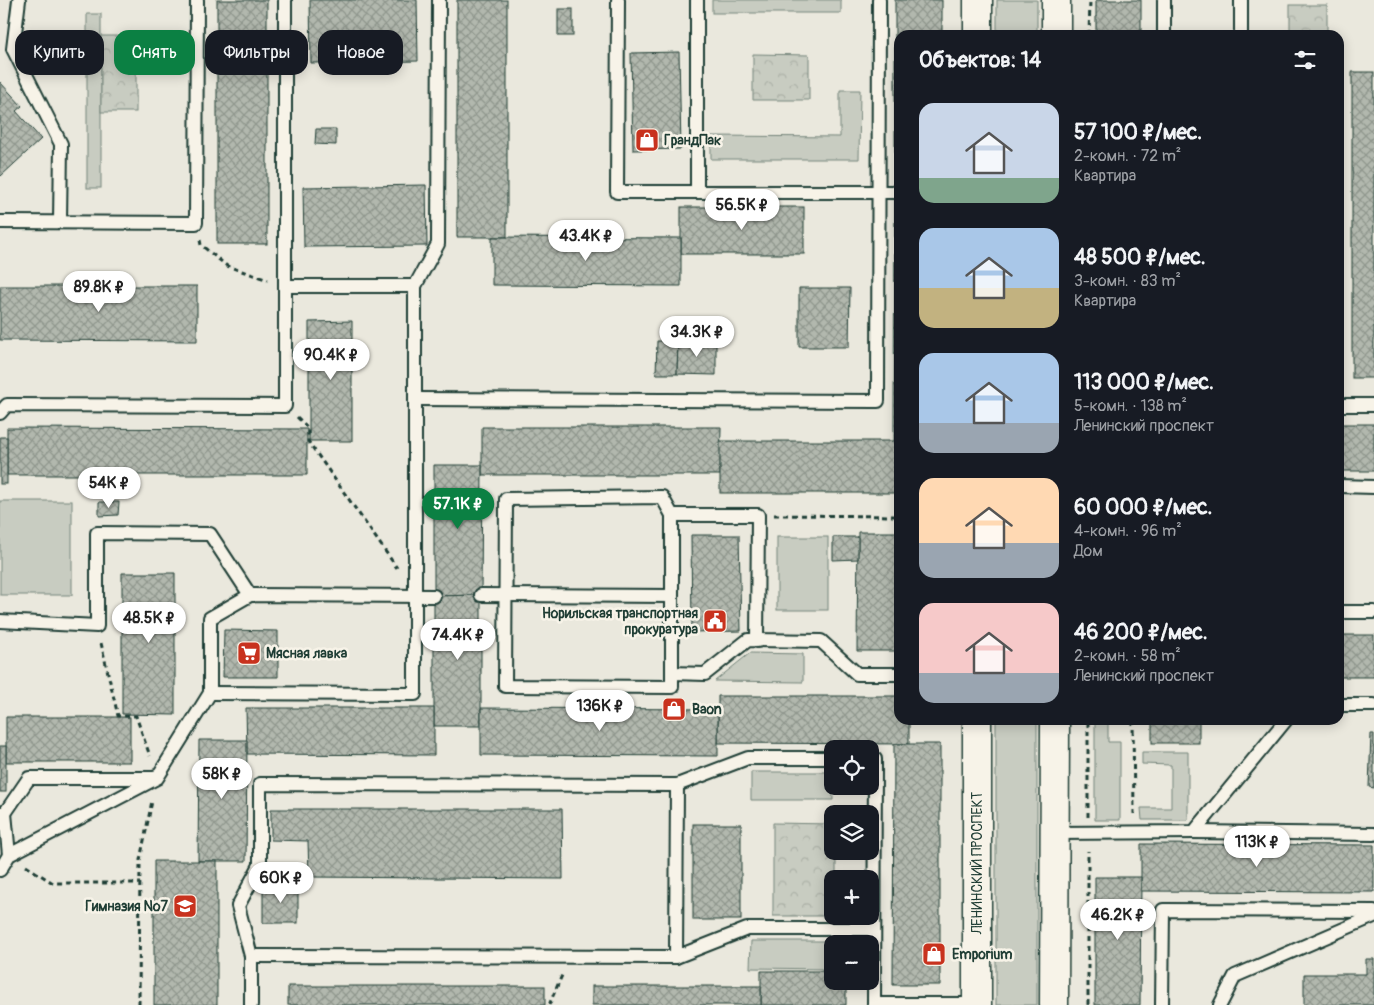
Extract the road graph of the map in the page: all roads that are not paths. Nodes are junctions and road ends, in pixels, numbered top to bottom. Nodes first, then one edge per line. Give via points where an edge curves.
1 (19, 0) edge
2 (197, 0) edge
3 (285, 0) edge
4 (439, 0) edge
5 (618, 0) edge
6 (697, 0) edge
7 (879, 0) edge
8 (978, 0) edge
9 (1056, 0) edge
10 (1164, 0) edge
11 (1241, 0) edge
12 (978, 30) edge
13 (1056, 30) edge
14 (1164, 30) edge
15 (1241, 30) edge
16 (697, 192) junction
17 (879, 192) junction
18 (894, 192) edge
19 (0, 222) edge
20 (60, 222) junction
21 (285, 286) junction
22 (415, 286) junction
23 (416, 399) junction
24 (1344, 405) edge
25 (1374, 405) edge
26 (0, 412) edge
27 (1344, 486) edge
28 (1374, 486) edge
29 (672, 515) junction
30 (250, 595) junction
31 (416, 595) junction
32 (481, 595) dead end
33 (434, 596) dead end
34 (505, 596) junction
35 (672, 596) junction
36 (1344, 612) edge
37 (1374, 612) edge
38 (0, 621) edge
39 (757, 641) junction
40 (672, 674) junction
41 (894, 674) edge
42 (210, 693) junction
43 (1344, 705) edge
44 (1374, 705) edge
45 (977, 725) edge
46 (1055, 725) edge
47 (1282, 725) edge
48 (824, 758) edge
49 (157, 778) junction
50 (677, 785) junction
51 (875, 795) edge
52 (2, 814) edge
53 (1194, 832) junction
54 (1055, 833) junction
55 (1374, 834) edge
56 (9, 855) junction
57 (0, 870) edge
58 (1374, 911) edge
59 (1374, 916) edge
60 (874, 929) junction
61 (251, 956) junction
62 (676, 957) junction
63 (874, 1004) edge
64 (251, 1005) edge
65 (977, 1005) edge
66 (1054, 1005) edge
67 (1162, 1005) edge
68 (1220, 1005) edge

1 - 20 lane via 13,49 61,144
2 - 20 lane via 196,223
3 - 21 lane
4 - 22 lane via 438,244
5 - 16 lane via 617,192
6 - 16 lane
7 - 17 lane
8 - 12 main road
9 - 13 main road
10 - 14 lane
11 - 15 lane
16 - 17 lane
17 - 18 lane
17 - 23 lane via 878,401
19 - 20 lane
21 - 22 lane
21 - 26 lane via 285,406 7,405
22 - 23 lane
23 - 31 lane
24 - 25 lane
27 - 28 lane
29 - 34 lane via 662,497 506,499
29 - 35 lane
29 - 39 lane via 758,515
30 - 31 lane
30 - 38 lane via 210,534 97,534 97,626
30 - 42 lane via 210,618
31 - 33 lane
31 - 42 lane via 415,694
32 - 34 lane
34 - 35 lane
34 - 40 lane via 505,686 672,687
35 - 40 lane
36 - 37 lane
39 - 40 lane via 748,640 705,674
39 - 41 lane via 821,641 857,674
42 - 49 lane
43 - 44 lane
45 - 65 main road, ЛЕНИНСКИЙ ПРОСПЕКТ
46 - 54 main road
47 - 53 lane
48 - 50 lane via 748,758
49 - 52 lane via 28,778
49 - 56 lane
50 - 61 lane via 260,784 260,865 238,906
50 - 62 lane
51 - 60 lane
52 - 56 lane
53 - 54 lane
53 - 55 lane
54 - 66 main road
56 - 57 lane
58 - 67 lane via 1163,910
59 - 68 lane via 1235,976
60 - 62 lane via 747,929
60 - 63 lane
61 - 62 lane
61 - 64 lane
63 - 65 lane

